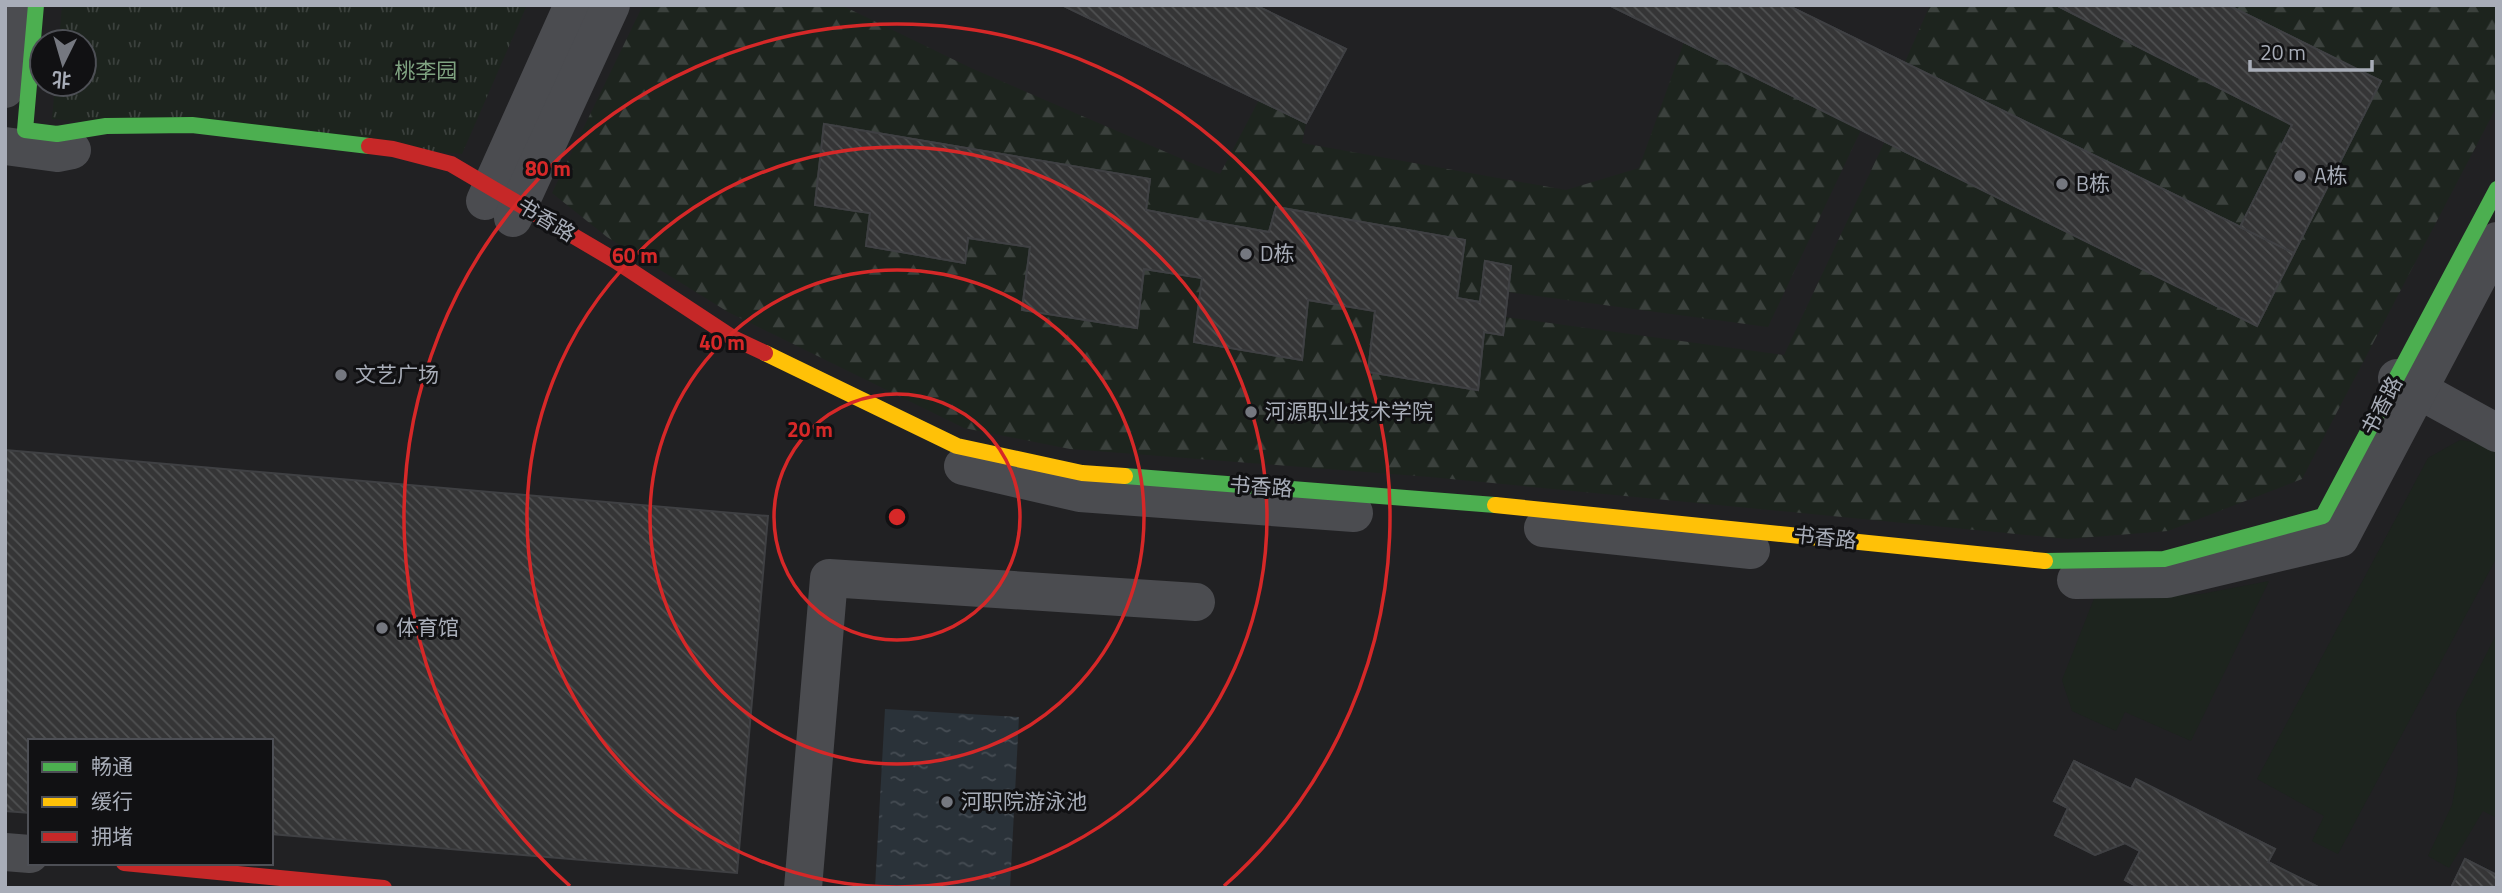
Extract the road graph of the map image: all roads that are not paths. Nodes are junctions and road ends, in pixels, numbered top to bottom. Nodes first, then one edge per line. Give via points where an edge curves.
1 (12, 5) edge
2 (36, 5) edge
3 (573, 5) edge
4 (611, 5) edge
5 (5, 89) edge
6 (13, 143) edge
7 (2497, 189) edge
8 (503, 203) junction
9 (2497, 241) edge
10 (2408, 384) junction
11 (2497, 433) edge
12 (1196, 602) dead end
13 (5, 852) edge
14 (28, 854) edge
15 (145, 865) edge
16 (384, 888) edge
17 (803, 888) edge

1 - 5 street
2 - 6 street, 书香路
3 - 8 street
4 - 8 street
6 - 8 street, 书香路 via 57,153 104,143 192,142 286,151 391,164 445,177
7 - 10 street, 书香路
8 - 10 street, 书香路 via 723,350 949,463 1080,493 1507,524 2050,580 2167,579 2340,538
9 - 10 street, 书香路
10 - 11 street
12 - 17 street via 829,578
13 - 14 street
15 - 16 street

